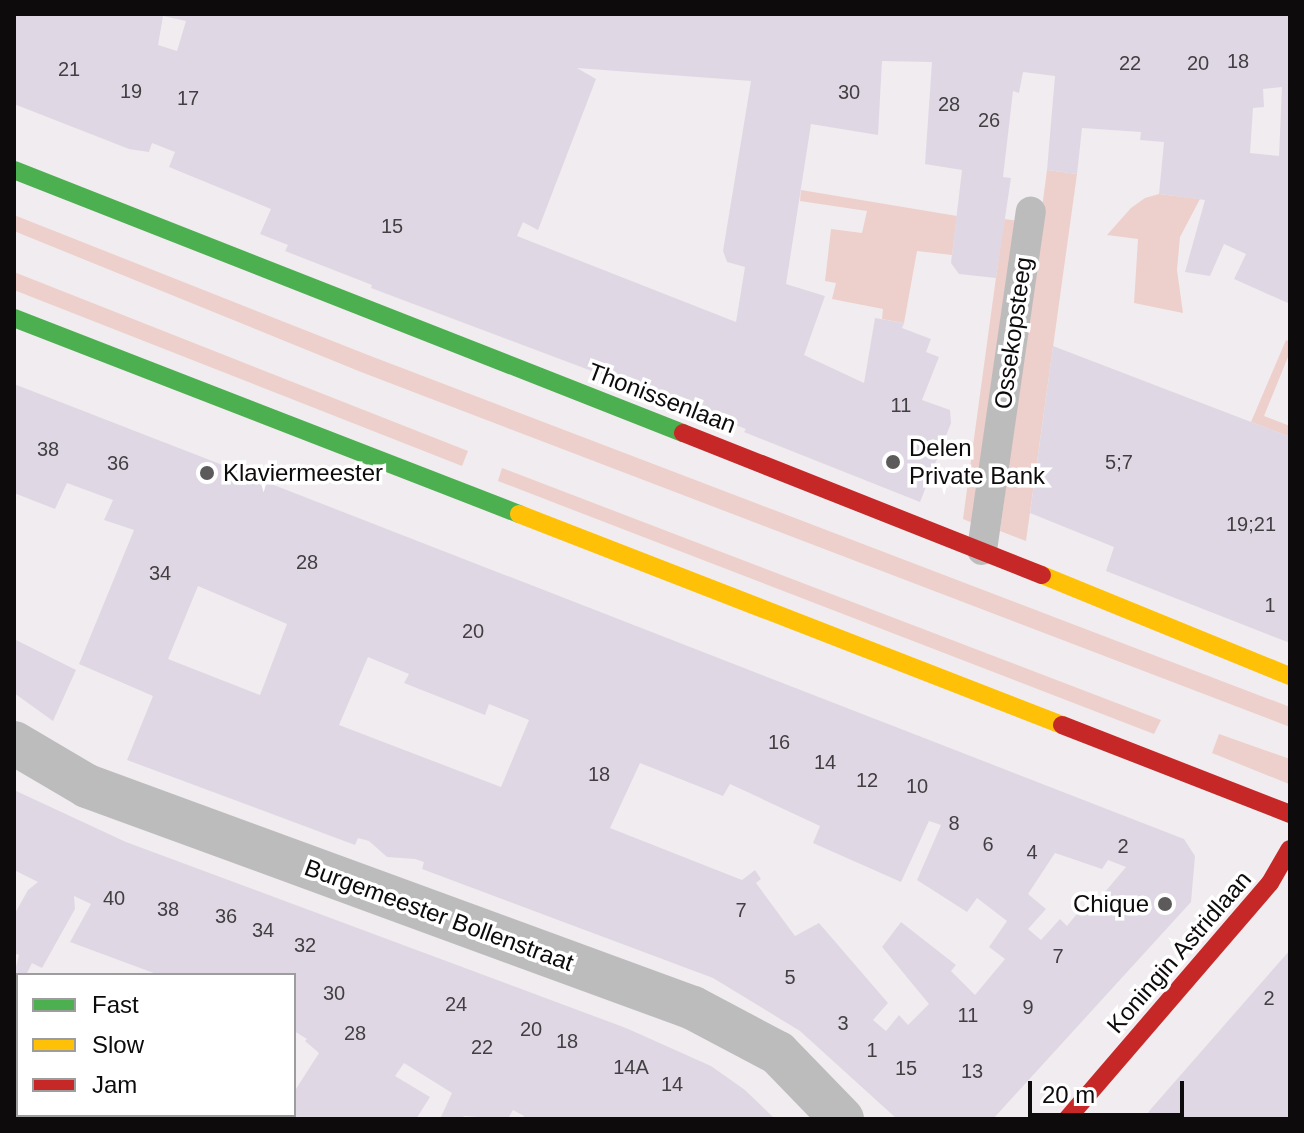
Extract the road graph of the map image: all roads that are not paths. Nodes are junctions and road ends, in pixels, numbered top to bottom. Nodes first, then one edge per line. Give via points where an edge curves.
1 (14, 170) edge
2 (1031, 212) dead end
3 (14, 318) edge
4 (982, 550) junction
5 (1290, 676) edge
6 (14, 743) edge
7 (1290, 814) edge
8 (1290, 849) edge
9 (842, 1119) edge
10 (1067, 1119) edge

1 - 4 main road, Thonissenlaan
2 - 4 lane, Ossekopsteeg
3 - 7 main road
4 - 5 main road, Thonissenlaan
6 - 9 street, Burgemeester Bollenstraat via 87,786 693,1008 778,1053
8 - 10 main road, Koningin Astridlaan via 1270,883

